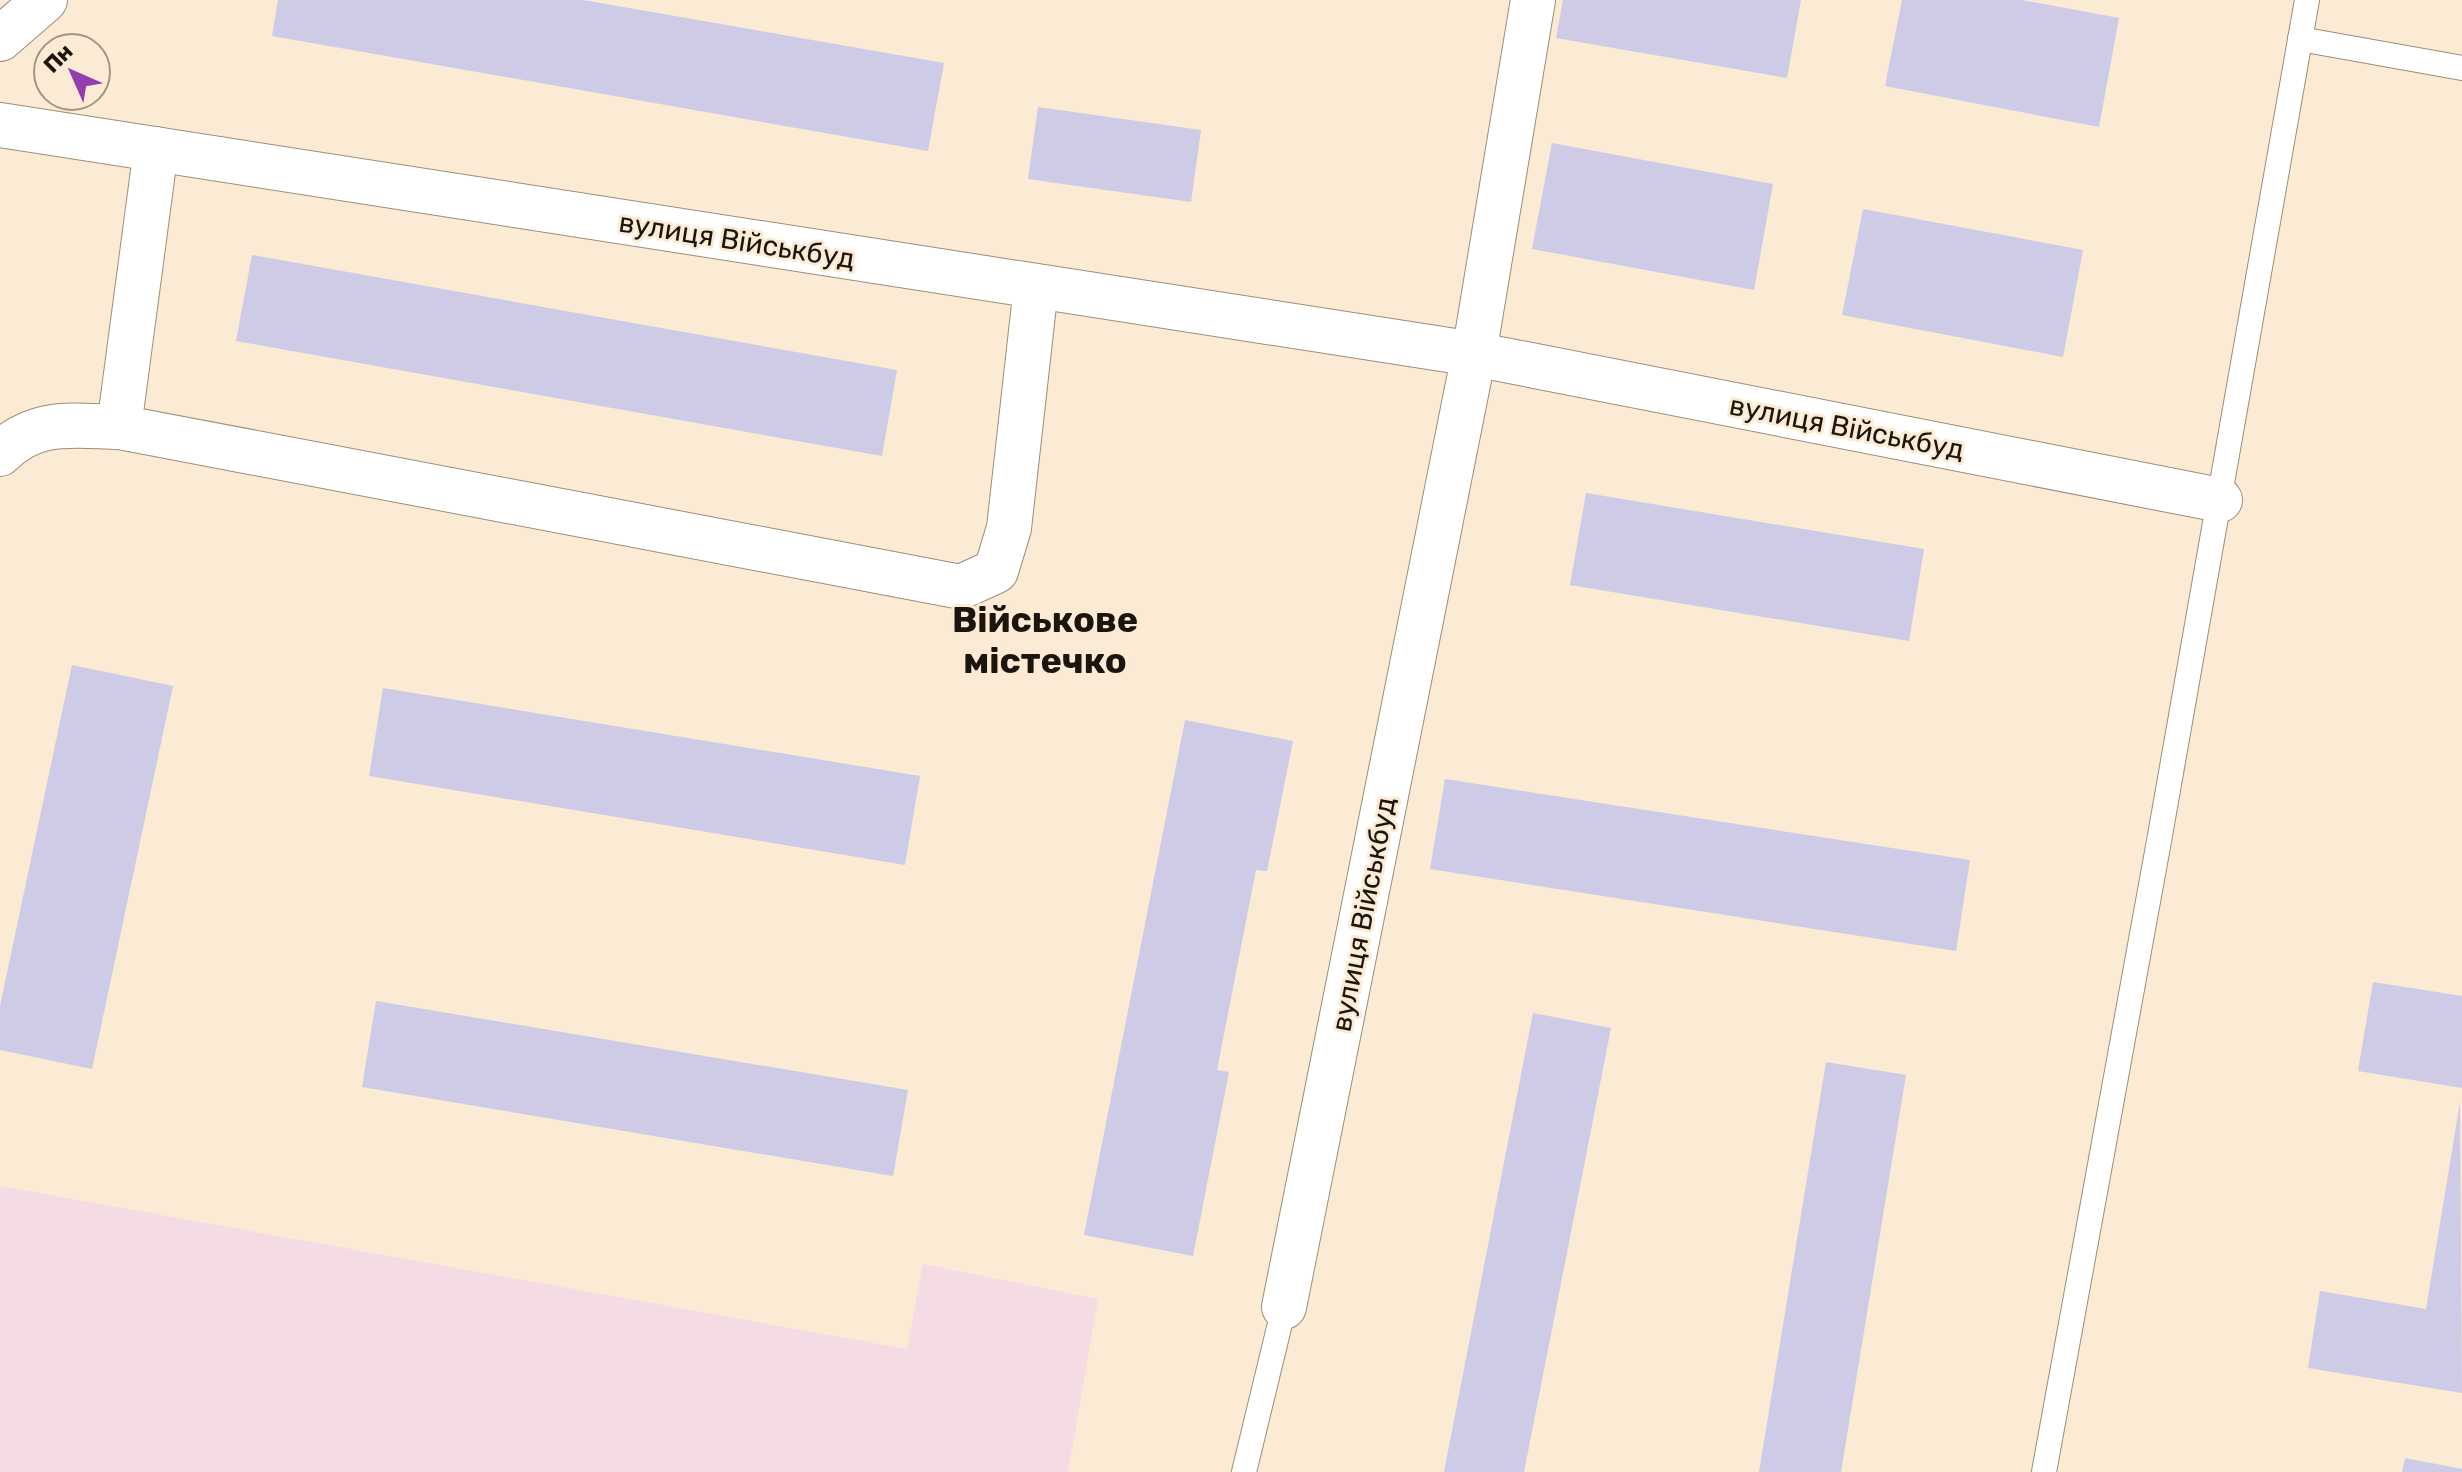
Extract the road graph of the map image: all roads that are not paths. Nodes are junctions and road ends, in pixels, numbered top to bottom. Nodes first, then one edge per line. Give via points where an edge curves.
1 (45, 0) edge
2 (1533, 0) edge
3 (2307, 0) edge
4 (0, 39) edge
5 (2300, 39) junction
6 (2462, 68) edge
7 (0, 125) edge
8 (156, 149) junction
9 (1036, 287) junction
10 (1474, 354) junction
11 (119, 427) junction
12 (0, 454) edge
13 (2220, 500) junction
14 (1284, 1307) joint
15 (1244, 1472) edge
16 (2044, 1472) edge

1 - 4 street
2 - 10 street, вулиця Військбуд
3 - 5 lane
5 - 6 lane
5 - 13 lane
7 - 8 street, вулиця Військбуд
8 - 9 street, вулиця Військбуд
8 - 11 street
9 - 10 street, вулиця Військбуд
9 - 11 street via 1009,528 996,571 961,587
10 - 13 street, вулиця Військбуд
10 - 14 street, вулиця Військбуд
11 - 12 street via 50,425 15,439
13 - 16 lane
14 - 15 lane, вулиця Військбуд

